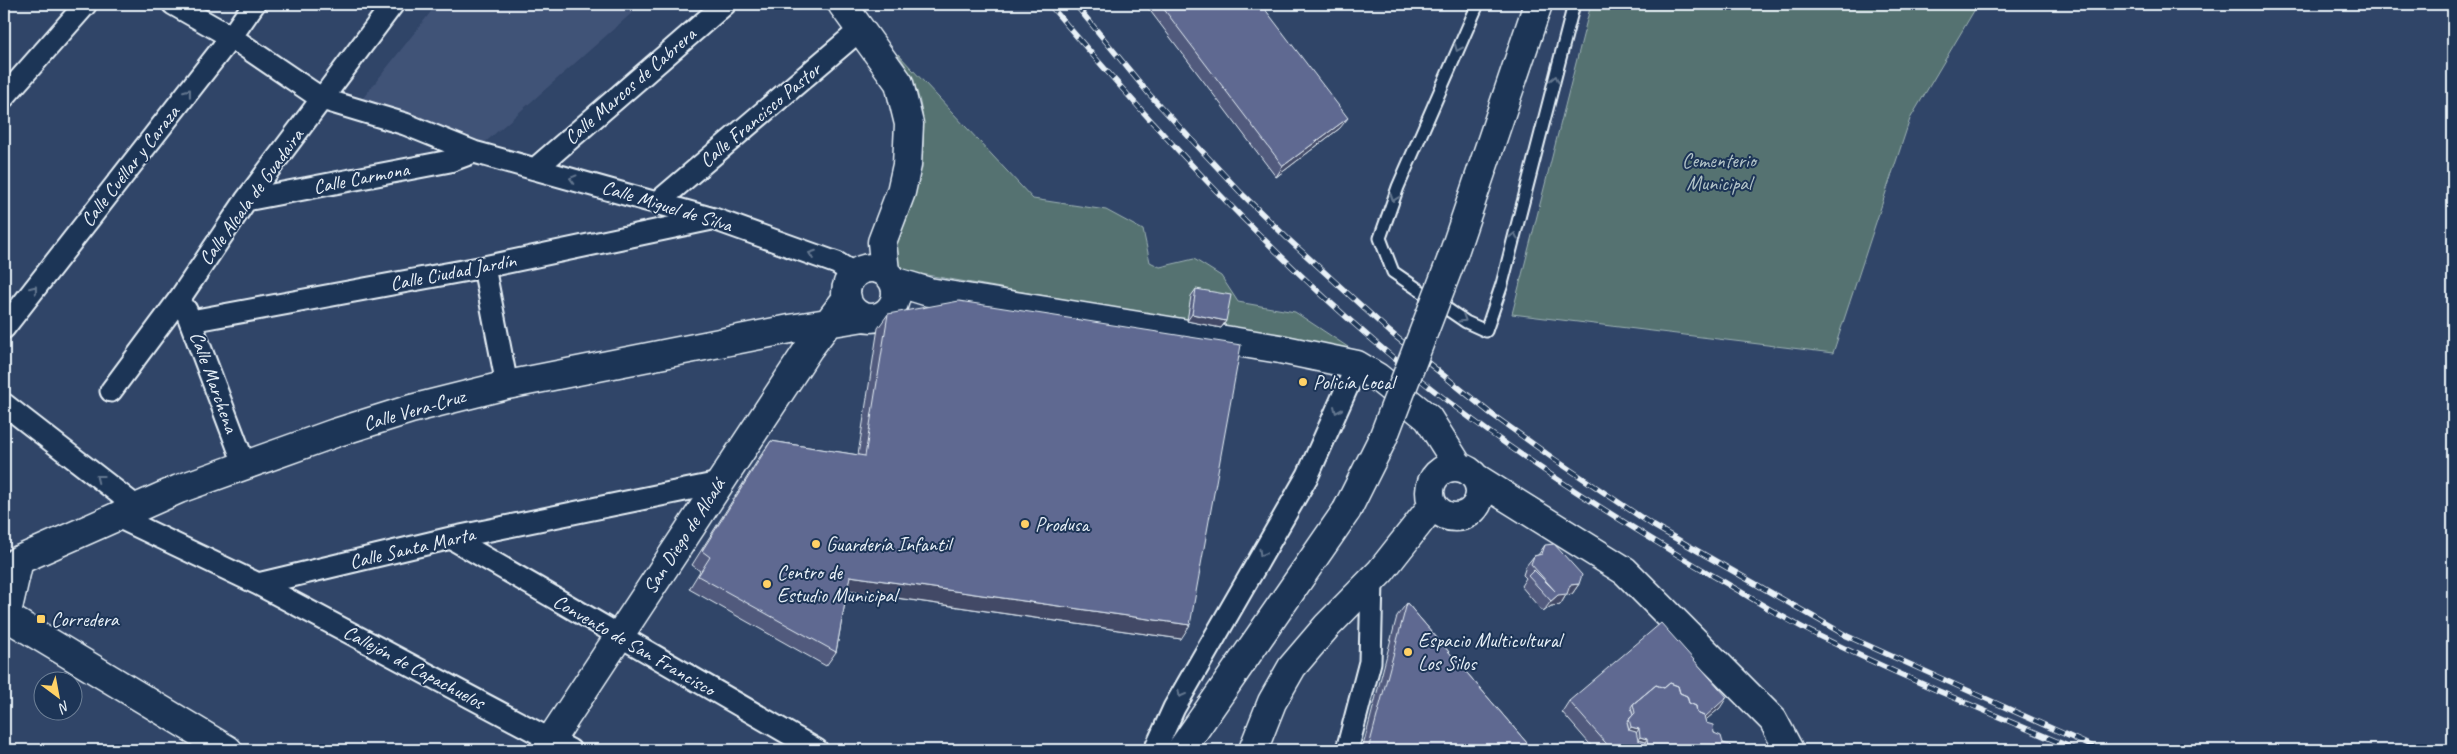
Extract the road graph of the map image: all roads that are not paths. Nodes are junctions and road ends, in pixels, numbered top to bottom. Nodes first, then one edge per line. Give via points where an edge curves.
1 (86, 4) edge
2 (173, 4) edge
3 (254, 4) edge
4 (393, 4) edge
5 (725, 4) edge
6 (842, 4) edge
7 (1478, 4) edge
8 (1538, 4) edge
9 (1574, 4) edge
10 (861, 29) junction
11 (231, 37) junction
12 (4, 97) edge
13 (322, 99) junction
14 (474, 152) junction
15 (535, 169) junction
16 (246, 200) junction
17 (658, 202) junction
18 (714, 219) junction
19 (484, 266) junction
20 (870, 290) junction
21 (180, 298) junction
22 (191, 321) junction
23 (827, 325) junction
24 (4, 328) edge
25 (1357, 365) junction
26 (507, 385) junction
27 (111, 392) dead end
28 (4, 404) edge
29 (1428, 418) junction
30 (245, 466) junction
31 (1468, 473) junction
32 (719, 482) junction
33 (1447, 504) junction
34 (128, 513) junction
35 (1541, 520) junction
36 (451, 538) junction
37 (12, 566) edge
38 (1376, 576) junction
39 (258, 584) junction
40 (4, 587) edge
41 (5, 618) edge
42 (619, 636) junction
43 (555, 746) edge
44 (228, 750) edge
45 (817, 750) edge
46 (1155, 750) edge
47 (1181, 750) edge
48 (1253, 750) edge
49 (1347, 750) edge
50 (1789, 750) edge

1 - 12 street
2 - 11 street, Calle Miguel de Silva
3 - 11 street, Calle Cuéllar y Caraza
4 - 13 street, Calle Alcala de Guadaira
5 - 15 street, Calle Marcos de Cabrera
6 - 10 street, San Diego de Alcalá
7 -> 9 lane via 1398,187 1380,238 1393,272 1466,322 1486,331 1502,284
8 - 47 street, bridge via 1452,258 1382,438 1347,510
10 - 17 street, Calle Francisco Pastor
10 - 20 street, San Diego de Alcalá via 899,83 909,124 907,165 901,192 882,242 871,254
11 - 13 street, Calle Miguel de Silva
24 -> 11 street, Calle Cuéllar y Caraza
13 - 14 street, Calle Miguel de Silva via 405,124
13 - 16 street, Calle Alcala de Guadaira
14 - 15 street, Calle Miguel de Silva
14 - 16 street, Calle Carmona via 450,161
17 -> 15 street, Calle Miguel de Silva
16 - 21 street, Calle Alcala de Guadaira
17 - 18 street, Calle Miguel de Silva
18 - 19 street, Calle Ciudad Jardín
20 -> 18 street, Calle Miguel de Silva via 837,263
19 - 22 street, Calle Ciudad Jardín
19 - 26 street
20 - 23 street, San Diego de Alcalá
20 - 25 street via 927,303 942,294 1280,349
21 - 22 street, Calle Marchena
21 - 27 street, Calle Alcala de Guadaira
22 - 30 street, Calle Marchena
23 - 26 street, Calle Vera-Cruz via 790,329
23 - 32 street, San Diego de Alcalá
25 - 29 street
25 -> 46 street via 1308,475 1174,708
26 - 30 street, Calle Vera-Cruz via 401,412
34 -> 28 street
29 - 31 street
29 - 33 street
30 - 34 street, Calle Vera-Cruz via 179,489
31 - 33 street via 1445,469
31 - 33 street via 1480,495 1478,503
31 - 35 street
32 - 36 street, Calle Santa Marta
32 - 42 street, San Diego de Alcalá
33 - 35 street
33 - 38 street
34 - 37 street, Calle Vera-Cruz
34 - 39 street
35 - 50 street via 1624,571 1773,720
36 - 39 street, Calle Santa Marta
36 - 42 street, Convento de San Francisco
37 - 40 street
37 - 41 street
38 - 48 street via 1292,667 1272,702
38 - 49 street via 1370,662
39 - 43 street, Callejón de Capachuelos
41 - 44 street
42 - 43 street, San Diego de Alcalá
42 - 45 street, Convento de San Francisco

